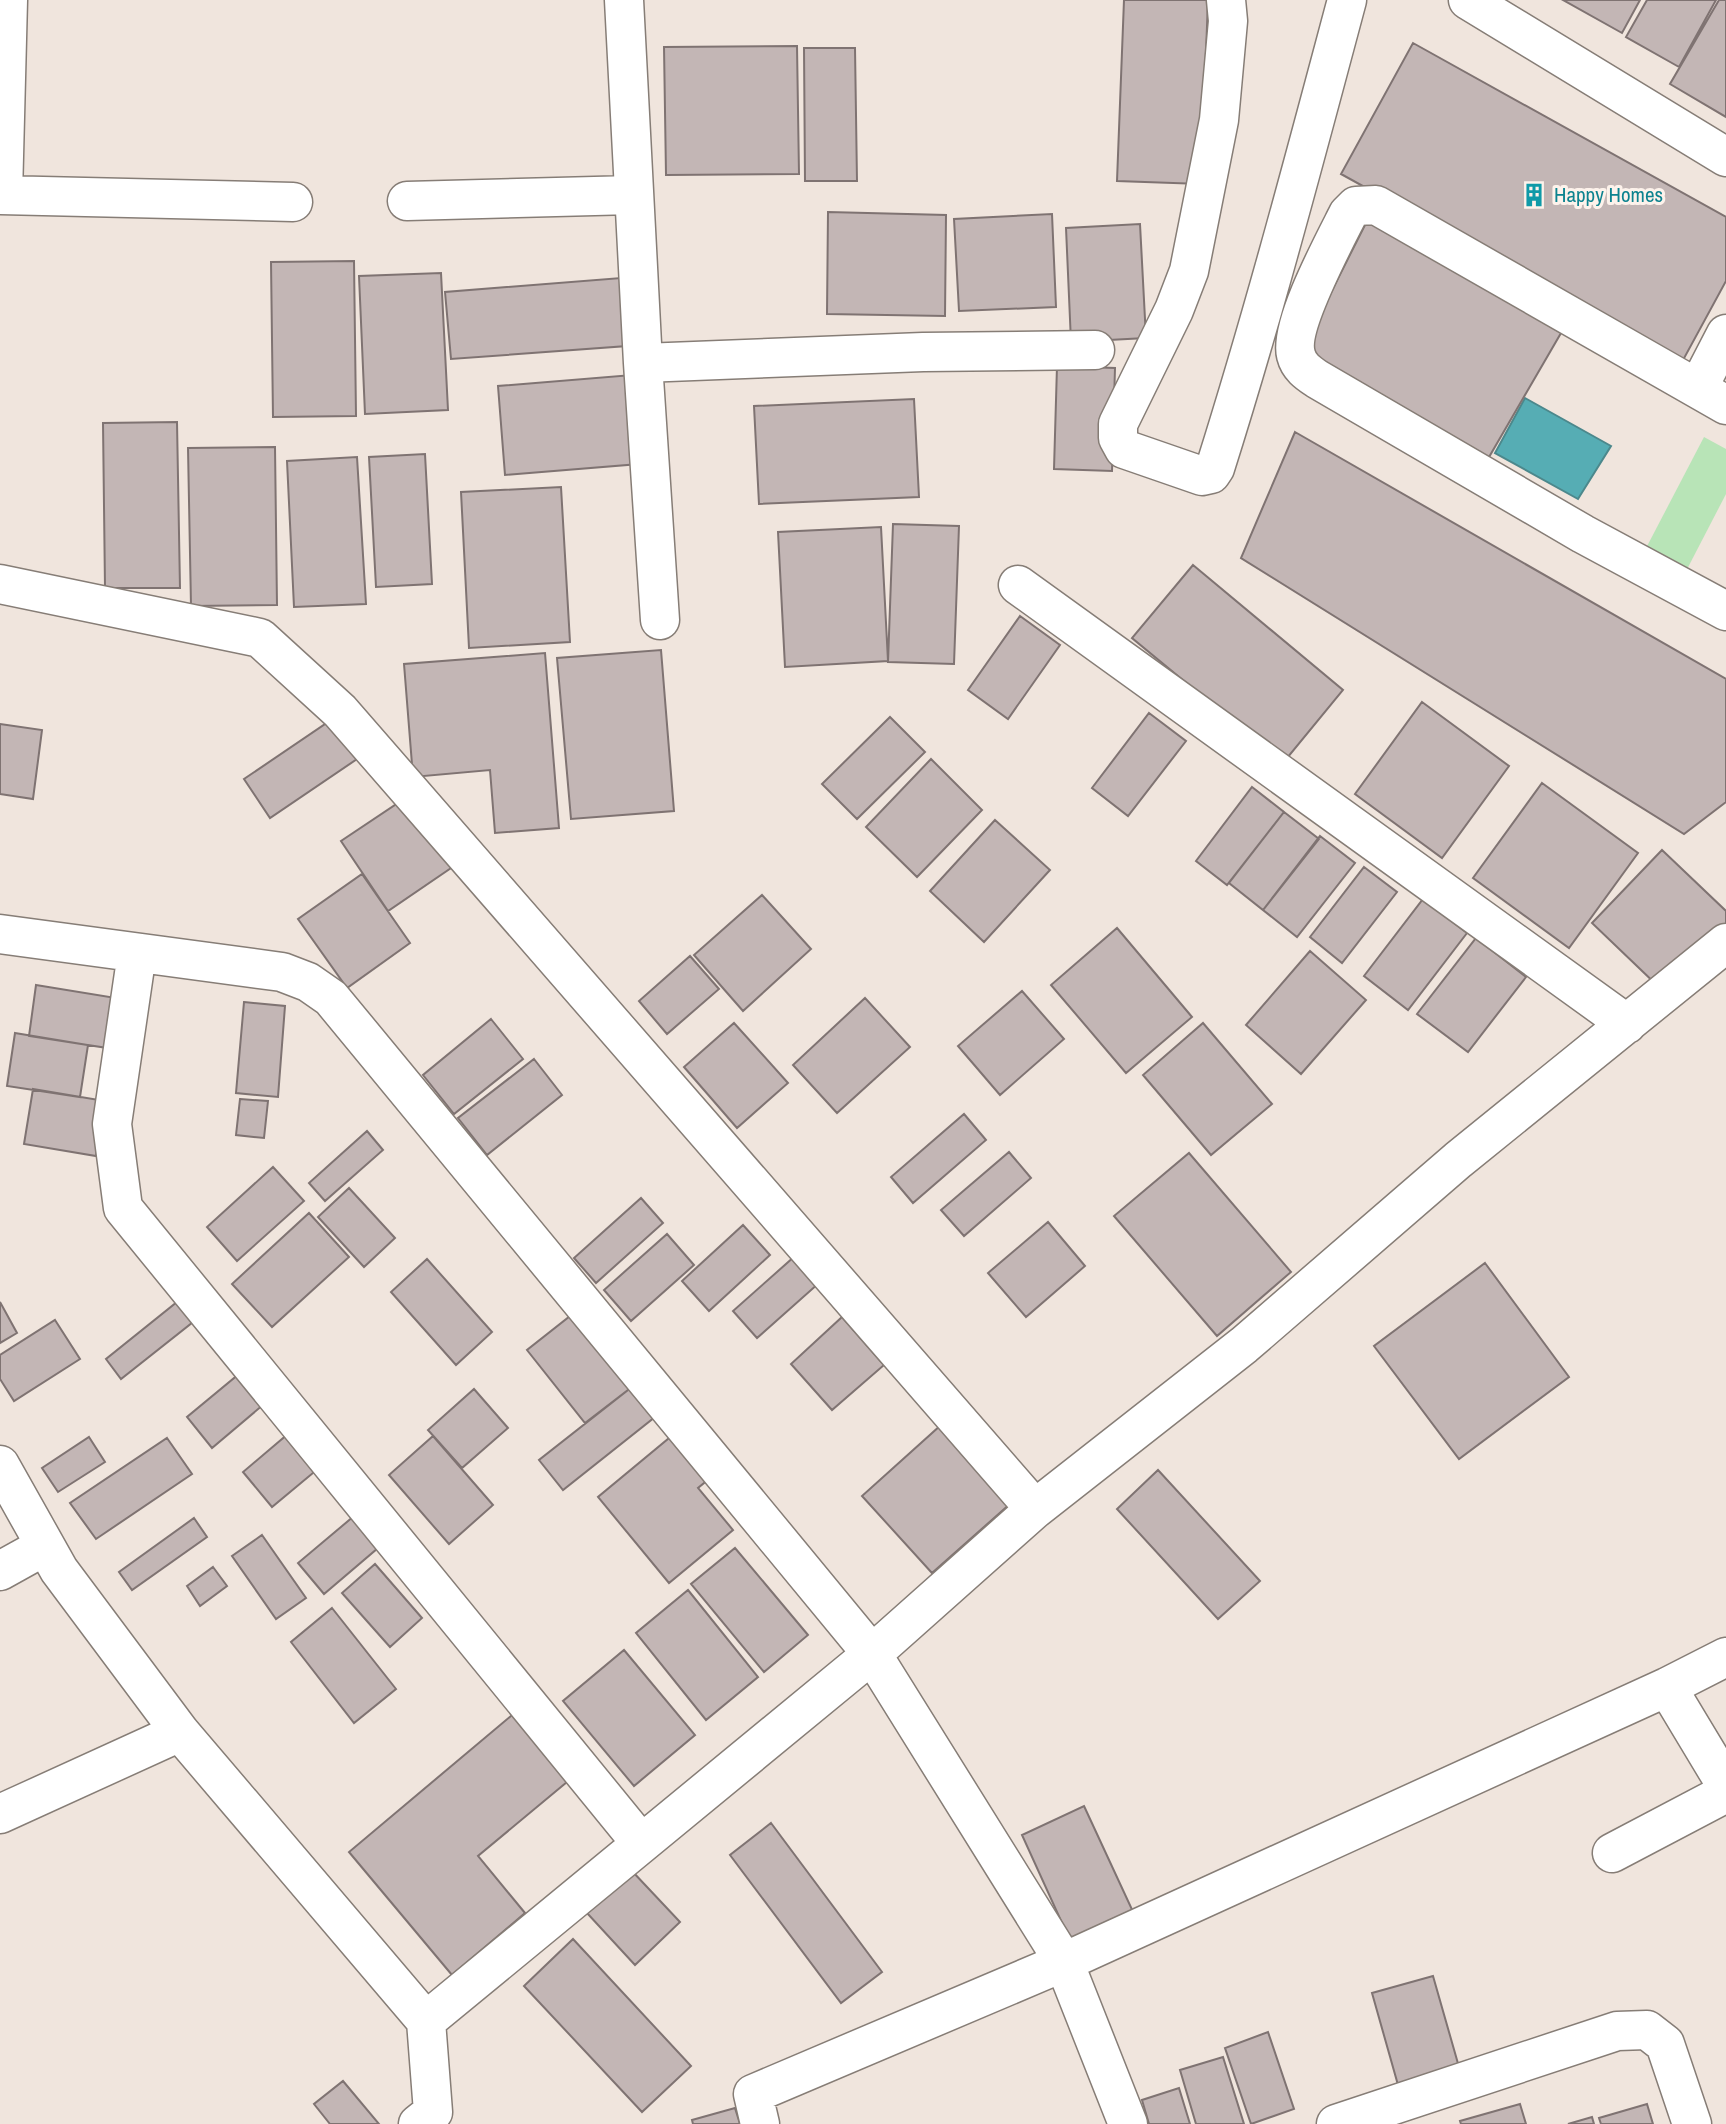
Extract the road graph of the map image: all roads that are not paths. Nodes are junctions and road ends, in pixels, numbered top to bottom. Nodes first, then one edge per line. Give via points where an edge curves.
1 (8, 0) edge
2 (624, 0) edge
3 (1226, 0) edge
4 (1468, 0) edge
5 (1344, 1) edge
6 (1726, 157) edge
7 (1, 195) edge
8 (633, 195) junction
9 (407, 201) dead end
10 (293, 202) dead end
11 (1726, 334) edge
12 (1095, 350) dead end
13 (643, 363) junction
14 (1712, 397) edge
15 (0, 584) edge
16 (1018, 585) dead end
17 (1726, 611) edge
18 (660, 620) dead end
19 (0, 934) edge
20 (1726, 943) edge
21 (137, 953) junction
22 (1627, 1024) junction
23 (0, 1465) edge
24 (1035, 1509) junction
25 (45, 1546) junction
26 (0, 1571) edge
27 (872, 1654) junction
28 (1726, 1657) edge
29 (1667, 1687) junction
30 (180, 1732) junction
31 (1726, 1785) edge
32 (1726, 1793) edge
33 (0, 1814) edge
34 (641, 1843) junction
35 (1612, 1853) dead end
36 (1064, 1962) junction
37 (426, 2021) junction
38 (418, 2124) edge
39 (760, 2124) edge
40 (1128, 2124) edge
41 (1336, 2124) edge
42 (1692, 2124) edge

1 - 7 street
2 - 8 street
3 - 5 street via 1219,120 1189,271 1118,424 1124,449 1202,476 1215,468 1243,380 1295,200
4 - 6 street
7 - 10 street
8 - 9 street
8 - 13 street
11 - 14 street
12 - 13 street
13 - 18 street
14 - 17 street via 1376,205 1356,206 1348,214 1305,306 1294,343 1304,370 1317,379 1583,534
15 - 24 street via 260,638 340,711
16 - 22 street
19 - 21 street
20 - 22 street
21 - 27 street via 282,972 331,998
21 - 34 street via 111,1124 123,1208
22 - 24 street via 1458,1160 1244,1345
23 - 25 street
24 - 27 street
25 - 26 street
25 - 30 street
27 - 34 street
27 - 36 street
28 - 29 street
29 - 31 street
29 - 36 street
30 - 33 street
30 - 37 street
32 - 35 street
34 - 37 street
36 - 39 street via 752,2094
36 - 40 street
37 - 38 street via 433,2112
41 - 42 street via 1617,2031 1647,2030 1665,2044

